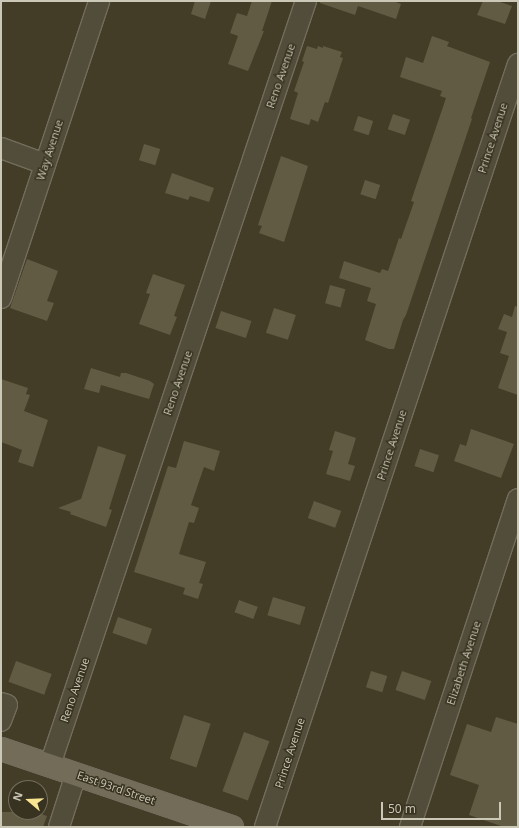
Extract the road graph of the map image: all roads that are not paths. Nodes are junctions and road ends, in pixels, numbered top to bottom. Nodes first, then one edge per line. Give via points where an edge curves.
1 (99, 1) edge
2 (306, 1) edge
3 (518, 64) edge
4 (1, 148) edge
5 (46, 164) junction
6 (1, 298) edge
7 (518, 499) edge
8 (1, 749) edge
9 (50, 765) junction
10 (76, 774) junction
11 (59, 827) edge
12 (232, 827) edge
13 (266, 827) edge
14 (410, 827) edge

1 - 5 street, Way Avenue
2 - 9 street, Reno Avenue
3 - 13 street, Prince Avenue
4 - 5 street
5 - 6 street, Way Avenue
7 - 14 street, Elizabeth Avenue
8 - 9 main road, East 93rd Street
9 - 10 main road, East 93rd Street
10 - 11 street
10 - 12 main road, East 93rd Street

